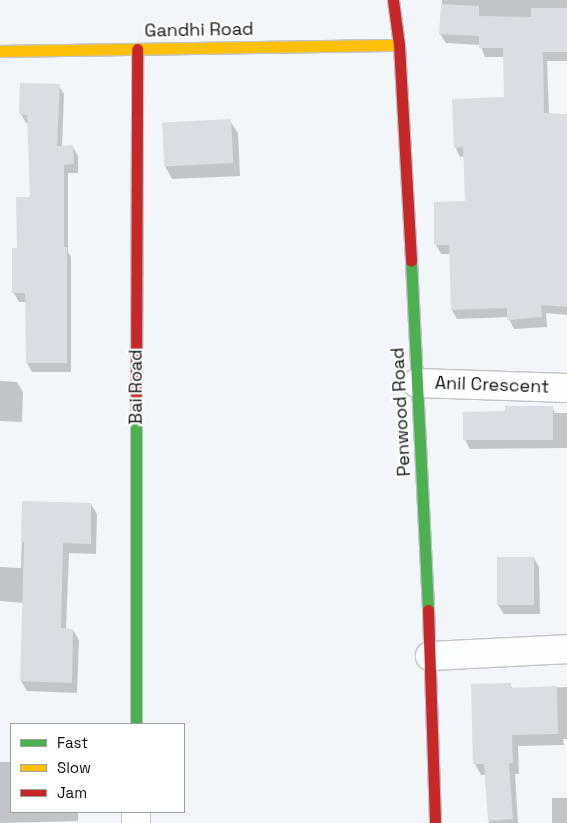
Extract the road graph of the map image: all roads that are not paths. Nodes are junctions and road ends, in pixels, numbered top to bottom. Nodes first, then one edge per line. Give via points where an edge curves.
1 (393, 0) edge
2 (399, 45) junction
3 (137, 49) junction
4 (0, 51) edge
5 (417, 383) junction
6 (567, 388) edge
7 (567, 649) edge
8 (430, 656) junction
9 (136, 723) edge
10 (435, 823) edge

1 - 2 street, Penwood Road
2 - 3 street, Gandhi Road
2 - 5 street, Penwood Road
3 - 4 street, Gandhi Road
3 - 9 street, Bai Road
5 - 6 street, Anil Crescent
5 - 8 street, Penwood Road
7 - 8 street
8 - 10 street, Penwood Road

